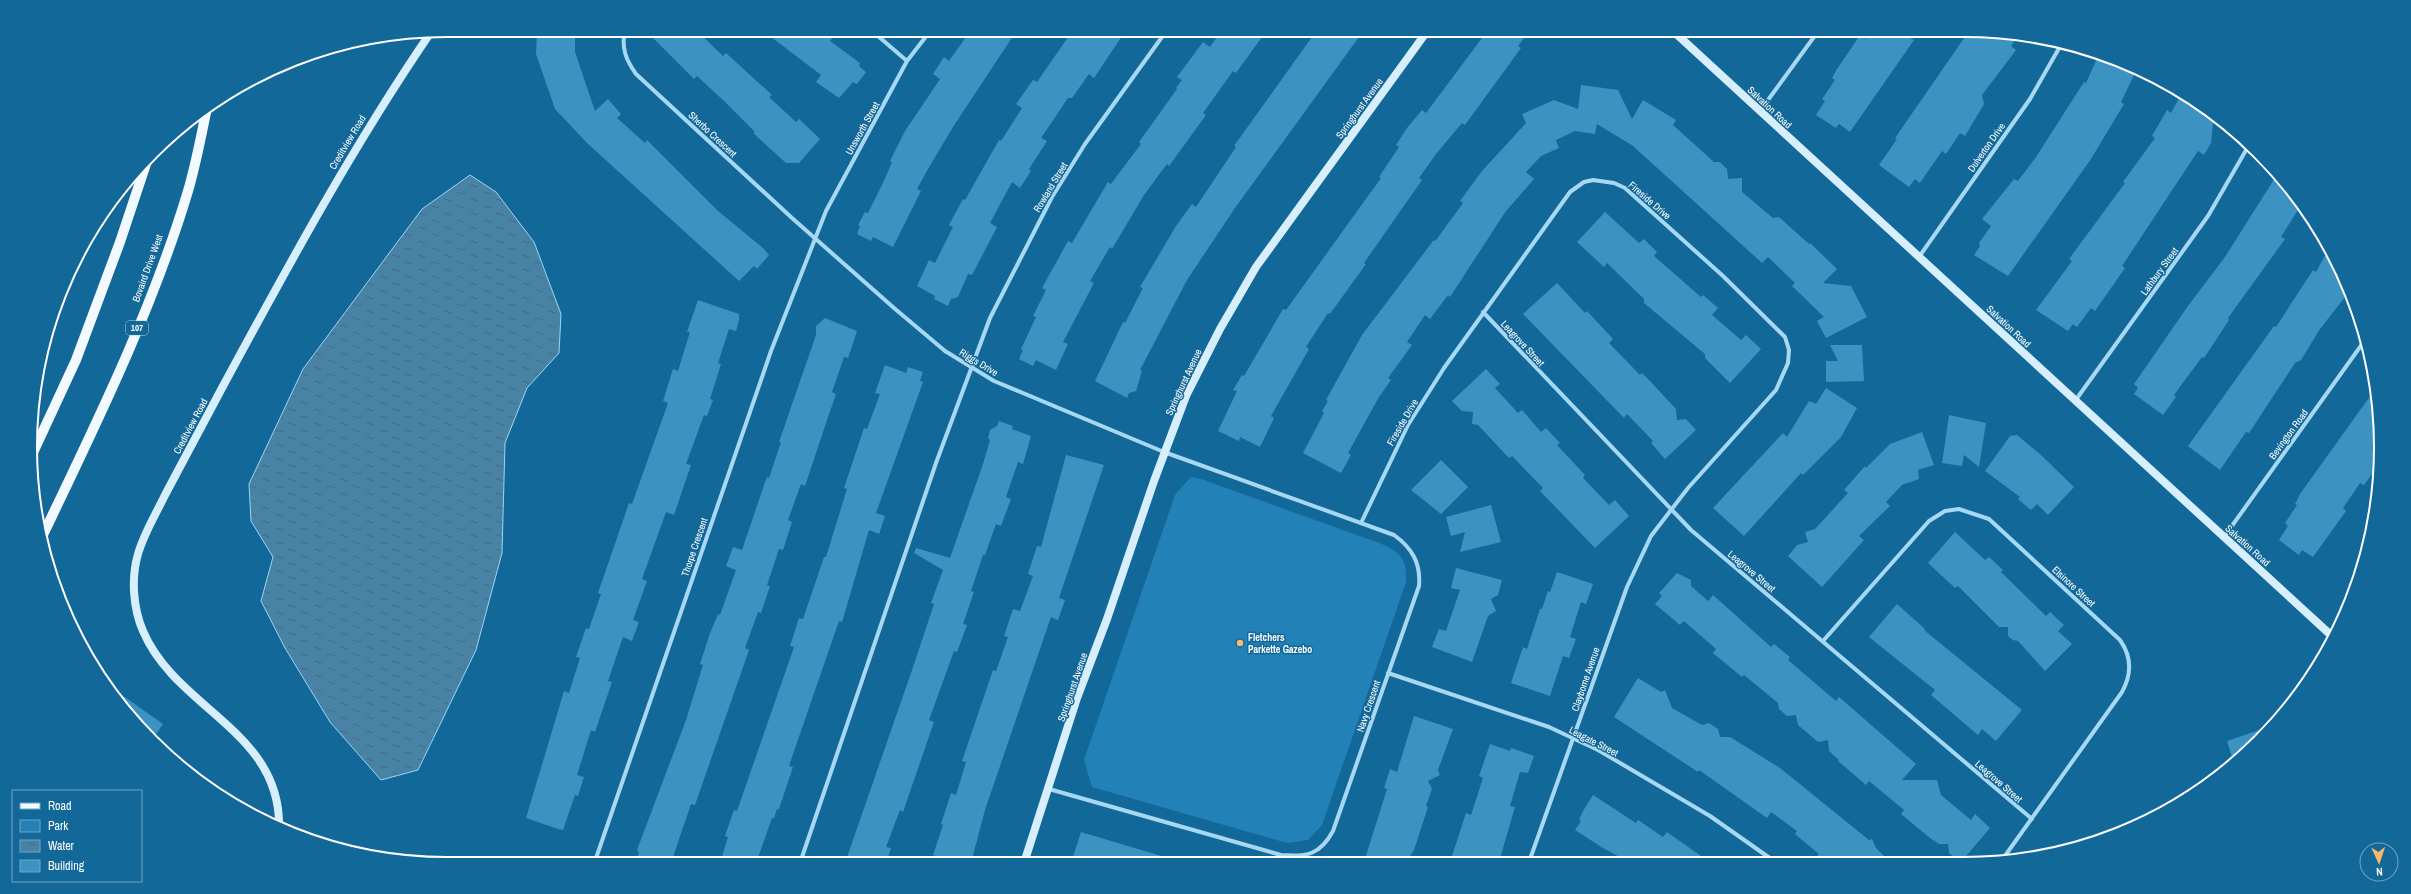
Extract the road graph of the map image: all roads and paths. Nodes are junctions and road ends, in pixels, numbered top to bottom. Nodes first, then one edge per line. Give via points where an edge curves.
1 (625, 37) edge
2 (879, 37) edge
3 (925, 37) edge
4 (1162, 37) edge
5 (1423, 37) edge
6 (1680, 37) edge
7 (1814, 37) edge
8 (427, 38) edge
9 (2059, 48) edge
10 (907, 61) junction
11 (1760, 111) junction
12 (205, 116) edge
13 (2246, 150) edge
14 (143, 172) edge
15 (815, 238) junction
16 (1919, 257) junction
17 (1484, 312) junction
18 (2361, 346) edge
19 (970, 367) junction
20 (2075, 401) junction
21 (37, 444) edge
22 (1164, 452) junction
23 (1671, 510) junction
24 (1361, 523) junction
25 (46, 529) edge
26 (2224, 537) junction
27 (2329, 633) edge
28 (1823, 641) junction
29 (1388, 673) junction
30 (1572, 738) junction
31 (1049, 789) junction
32 (2032, 819) junction
33 (279, 821) edge
34 (2006, 854) edge
35 (596, 857) edge
36 (802, 857) edge
37 (1026, 857) edge
38 (1532, 857) edge
39 (1768, 857) edge

1 - 15 street, Sherbo Crescent via 627,62 636,74
2 - 10 street
3 - 10 street, Unsworth Street
4 - 19 street, Rowland Street via 1085,144 1052,197 990,318
5 - 22 street, Springhurst Avenue via 1256,267 1220,329 1190,389
6 - 11 street, Salvation Road
7 - 11 street
8 - 33 street, Creditview Road via 376,115 317,213 186,456 137,556 134,581 136,602 140,622 148,640 165,666 254,753 267,770 278,802
9 - 16 street, Dulverton Drive via 2030,99
10 - 15 street, Unsworth Street via 826,211
11 - 16 street, Salvation Road
12 - 25 main road, Bovaird Drive West / 107 via 188,191 151,294 107,400
13 - 20 street, Lathbury Street via 2208,216
14 - 21 main road via 76,360
15 - 19 street, Riggs Drive via 946,351
15 - 35 street, Thorpe Crescent via 771,351
16 - 20 street, Salvation Road
17 - 23 street, Leagrove Street
17 - 23 street, Fireside Drive via 1570,192 1584,182 1604,180 1625,188 1785,337 1789,350 1786,370 1776,390
17 - 24 street, Fireside Drive via 1408,425
18 - 26 street, Bevington Road
19 - 22 street, Riggs Drive via 994,381
19 - 36 street
20 - 26 street, Salvation Road
22 - 24 street, Navy Crescent
22 - 31 street, Springhurst Avenue via 1077,698
23 - 28 street, Leagrove Street via 1691,530
23 - 30 street, Clayborne Avenue via 1651,536 1627,587
24 - 29 street, Navy Crescent via 1394,535 1406,543 1419,570 1419,586
26 - 27 street, Salvation Road
28 - 32 street, Leagrove Street
28 - 32 street, Elsinore Street via 1929,521 1945,511 1959,509 1989,519 2120,640 2129,656 2129,676 2122,692
29 - 30 street, Leagate Street via 1549,727
29 - 31 street, Navy Crescent via 1333,831 1318,851 1300,856 1281,855
30 - 38 street, Clayborne Avenue
30 - 39 street, Leagate Street via 1598,750 1710,816
31 - 37 street
32 - 34 street, Elsinore Street

